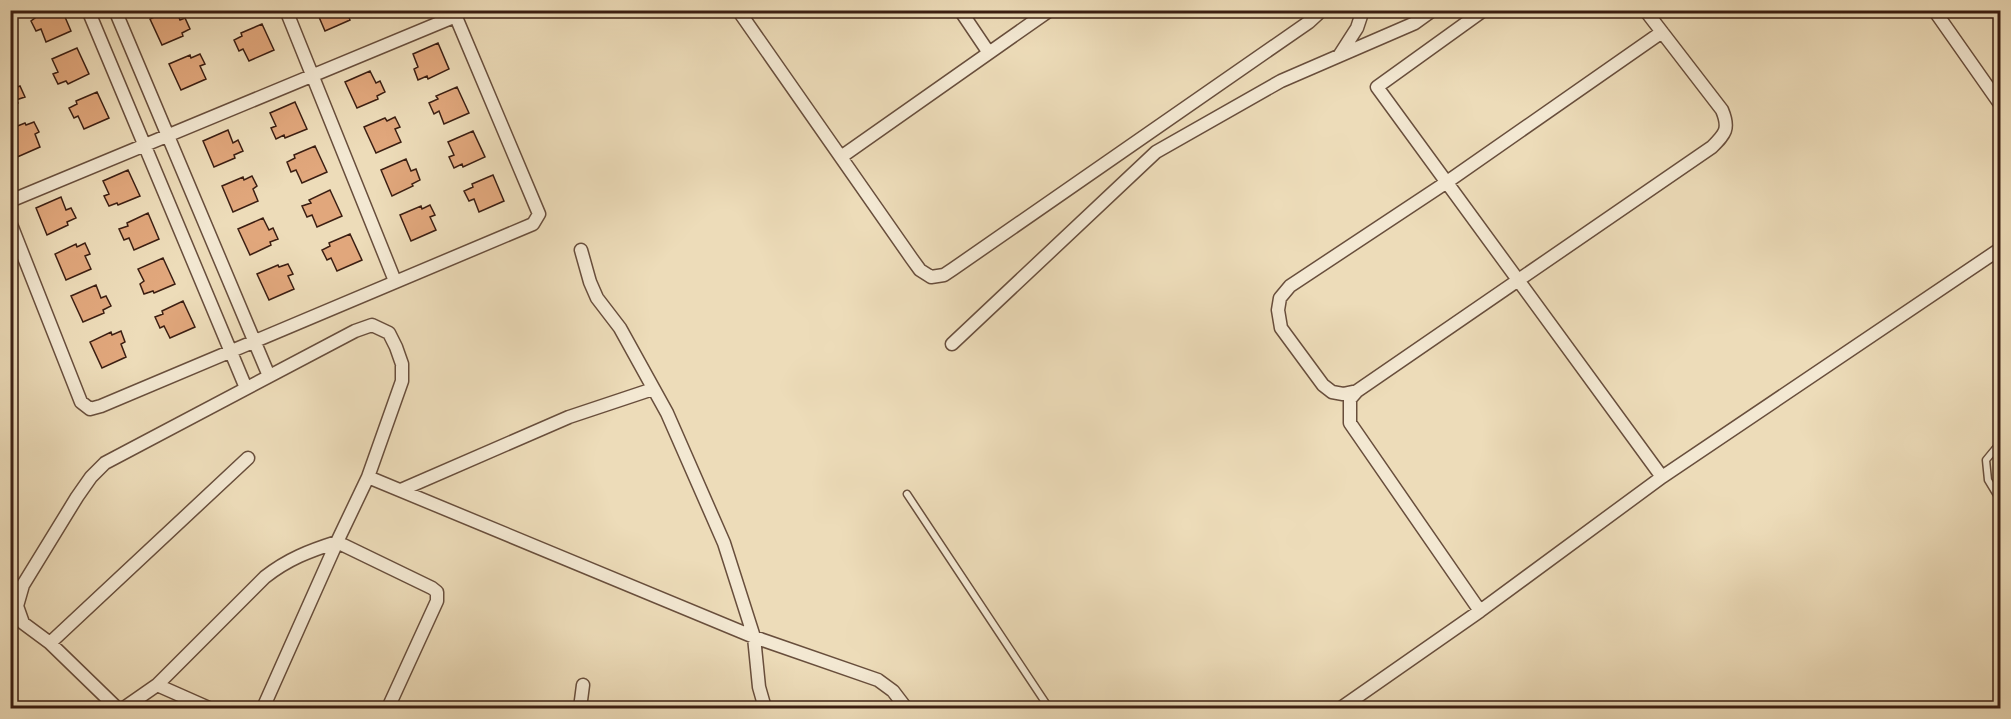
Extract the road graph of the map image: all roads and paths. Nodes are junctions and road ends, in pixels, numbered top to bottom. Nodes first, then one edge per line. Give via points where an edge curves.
1 (88, 10) edge
2 (115, 10) edge
3 (286, 10) edge
4 (738, 10) edge
5 (960, 10) edge
6 (1050, 10) edge
7 (1322, 10) edge
8 (1363, 10) edge
9 (1484, 10) edge
10 (1645, 10) edge
11 (1934, 10) edge
12 (1431, 11) edge
13 (454, 13) edge
14 (1662, 32) junction
15 (989, 53) junction
16 (1338, 57) junction
17 (313, 75) junction
18 (2001, 104) edge
19 (168, 136) junction
20 (145, 145) junction
21 (840, 158) junction
22 (1447, 182) junction
23 (10, 201) edge
24 (10, 222) edge
25 (2001, 249) edge
26 (580, 250) dead end
27 (1518, 279) junction
28 (395, 281) junction
29 (254, 341) junction
30 (952, 344) dead end
31 (231, 350) junction
32 (269, 376) junction
33 (246, 388) junction
34 (653, 389) junction
35 (1357, 391) junction
36 (2001, 442) edge
37 (248, 458) dead end
38 (368, 477) junction
39 (1662, 477) junction
40 (401, 490) junction
41 (907, 494) dead end
42 (2001, 500) edge
43 (336, 542) junction
44 (1480, 611) junction
45 (754, 637) junction
46 (50, 643) junction
47 (157, 685) junction
48 (583, 685) dead end
49 (117, 708) edge
50 (124, 708) edge
51 (209, 708) edge
52 (263, 708) edge
53 (388, 708) edge
54 (580, 708) edge
55 (765, 708) edge
56 (906, 708) edge
57 (1049, 708) edge
58 (1341, 708) edge

1 - 20 street
2 - 19 street
3 - 17 street
4 - 21 street
5 - 15 street
6 - 15 street
7 - 21 street via 944,275 931,277 920,270
8 - 16 street via 1357,28
9 - 22 street via 1377,87
10 - 14 street
11 - 18 street
12 - 16 street via 1414,23
13 - 17 street
13 - 28 street via 538,214 533,224
14 - 22 street
14 - 27 street via 1722,110 1727,120 1725,134 1712,147
15 - 21 street
16 - 30 street via 1281,81 1156,152
17 - 19 street
17 - 28 street
19 - 20 street
19 - 29 street
20 - 23 street
20 - 31 street
22 - 27 street
22 - 35 street via 1290,286 1280,298 1281,328 1323,385 1343,394
24 - 31 street via 81,402 90,409
25 - 39 street
26 - 34 street via 597,298 620,328
27 - 35 street
27 - 39 street
28 - 29 street
29 - 31 street
29 - 32 street
31 - 33 street
32 - 33 street
32 - 38 street via 355,331 372,325 389,333 402,364 402,381
33 - 46 street via 105,463 91,477 23,585 16,606 23,623
34 - 40 street via 570,417
34 - 45 street via 724,543
35 - 44 street via 1350,399 1350,423
36 - 42 lane via 1986,460 1988,480
37 - 46 street
38 - 40 street
38 - 43 street
39 - 44 street
40 - 45 street
41 - 57 lane
43 - 47 street via 293,557 278,567
43 - 52 street
43 - 53 street via 437,592 437,601
44 - 58 street
45 - 55 street
45 - 56 street via 878,680
46 - 49 street
47 - 50 street
47 - 51 street
48 - 54 street

